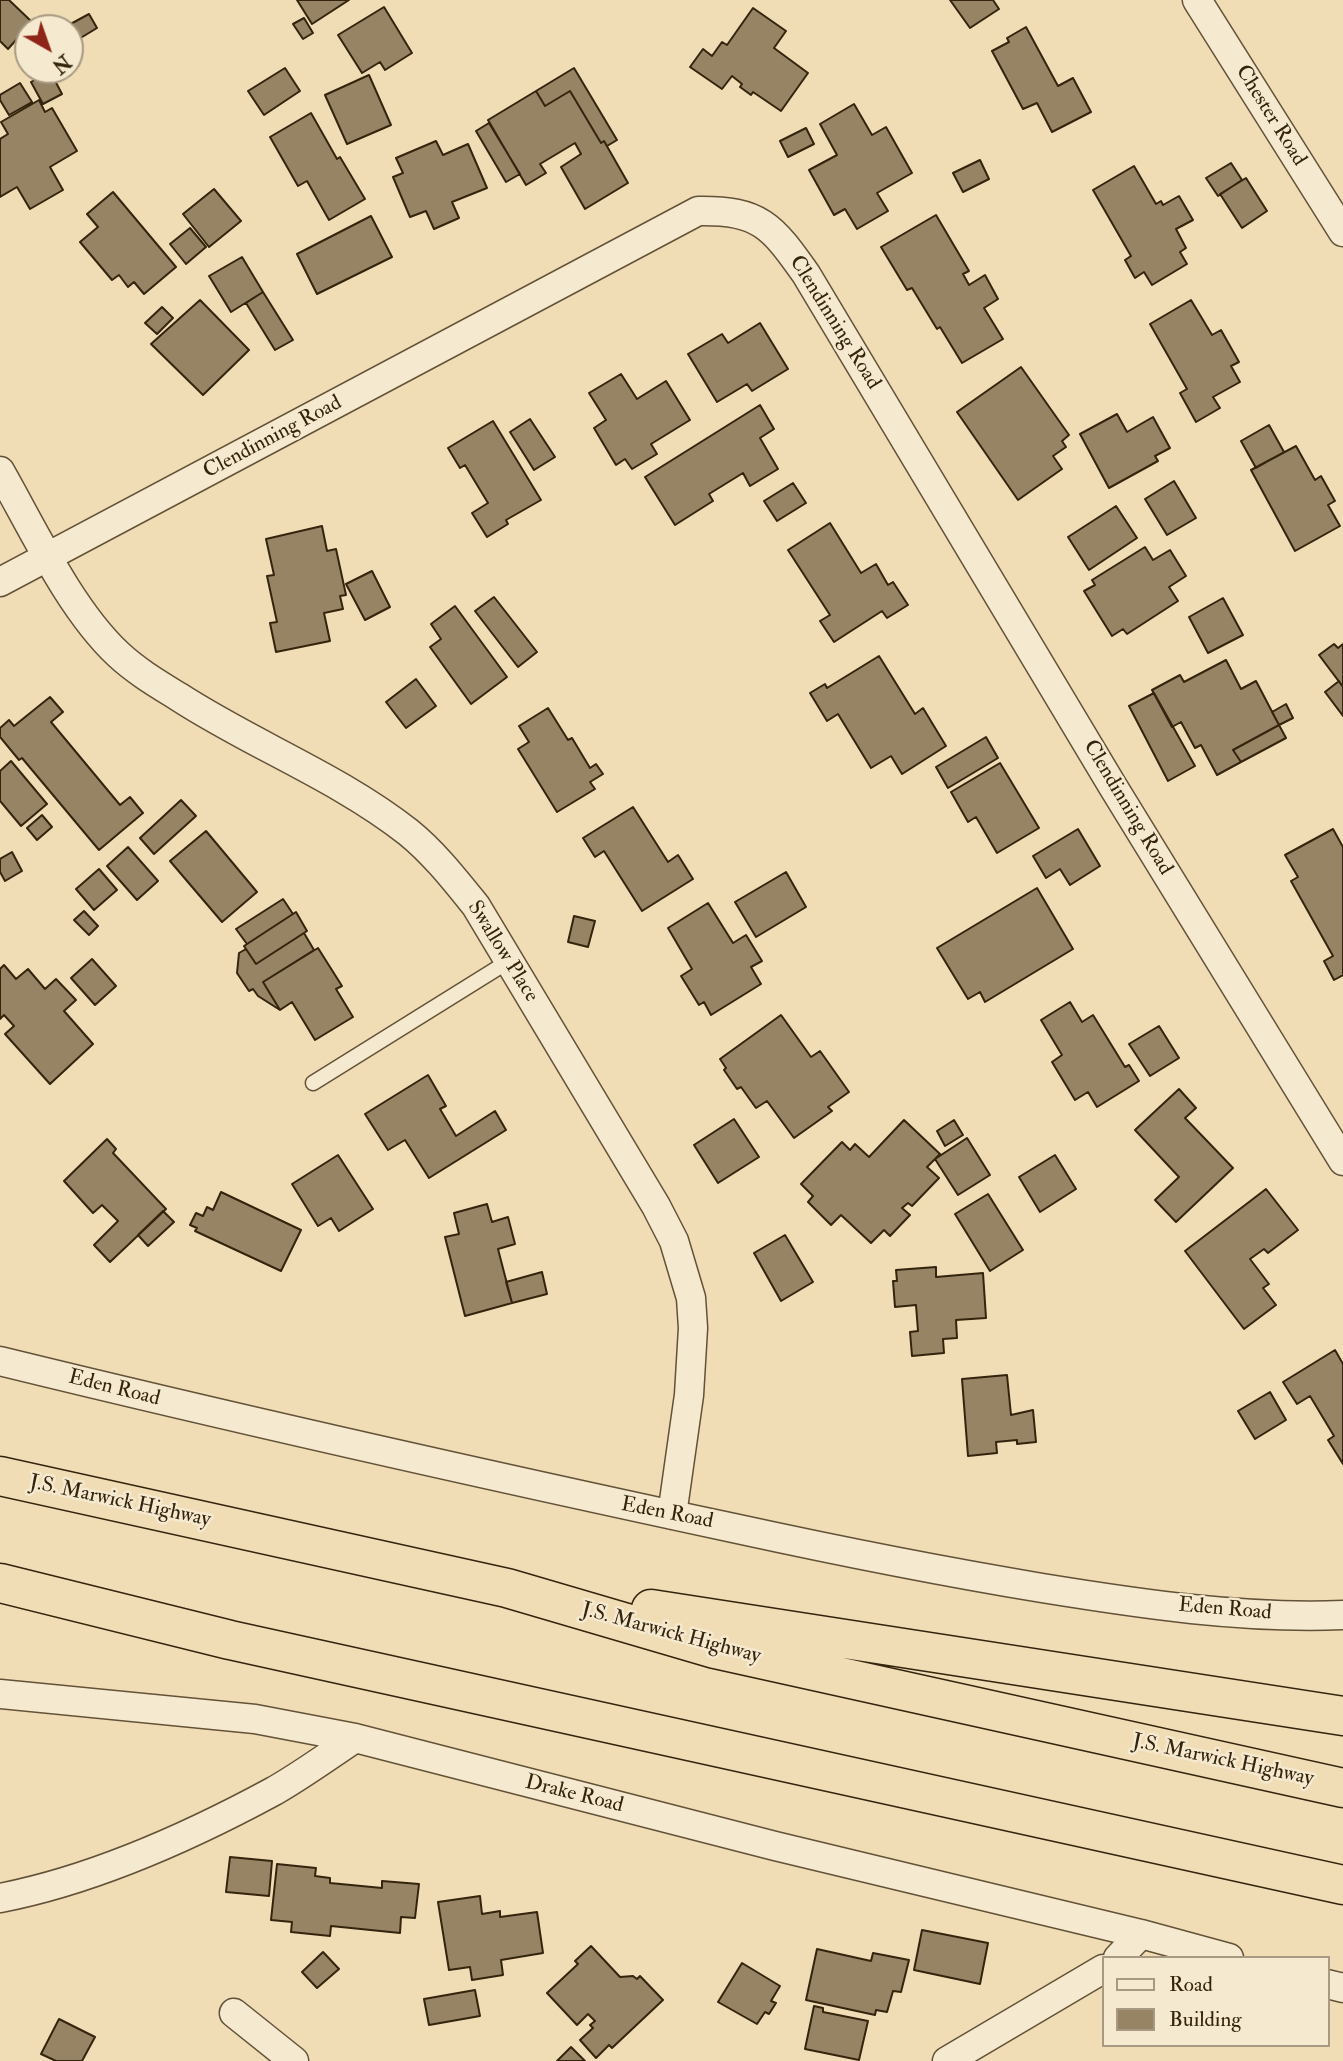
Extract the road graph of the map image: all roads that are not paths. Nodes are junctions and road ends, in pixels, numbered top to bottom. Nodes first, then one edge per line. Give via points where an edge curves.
1 (1197, 0) edge
2 (1343, 232) edge
3 (0, 471) edge
4 (49, 557) junction
5 (0, 583) edge
6 (509, 961) junction
7 (313, 1083) dead end
8 (1343, 1161) edge
9 (0, 1361) edge
10 (0, 1476) edge
11 (672, 1515) junction
12 (0, 1583) edge
13 (507, 1588) junction
14 (0, 1611) edge
15 (1343, 1615) edge
16 (230, 1640) junction
17 (0, 1694) edge
18 (1343, 1716) edge
19 (355, 1738) junction
20 (1343, 1787) edge
21 (1343, 1885) edge
22 (0, 1898) edge
23 (1141, 1934) junction
24 (1120, 1956) edge
25 (1221, 1956) edge
26 (1102, 1970) edge
27 (234, 2013) dead end
28 (294, 2061) edge
29 (947, 2061) edge

1 - 2 street, Chester Road
3 - 4 street, Swallow Place
4 - 5 street, Clendinning Road
4 - 6 street, Swallow Place via 100,635 155,682 351,794 408,832 476,906
4 - 8 street, Clendinning Road via 698,211 729,211 754,218 782,239 806,274
6 - 7 lane
6 - 11 street, Swallow Place via 656,1206 674,1241 691,1298 690,1395
9 - 11 street, Eden Road
10 - 13 highway, J.S. Marwick Highway
11 - 15 street, Eden Road via 886,1561 1132,1603 1254,1615
12 - 16 highway
13 - 18 highway
13 - 20 highway, J.S. Marwick Highway via 715,1649
14 - 16 highway
16 - 21 highway
17 - 19 street, Drake Road via 255,1719
19 - 22 street via 276,1790 208,1825 118,1863
19 - 23 street, Drake Road
23 - 24 street
23 - 25 street, Drake Road
26 - 29 street
27 - 28 street

